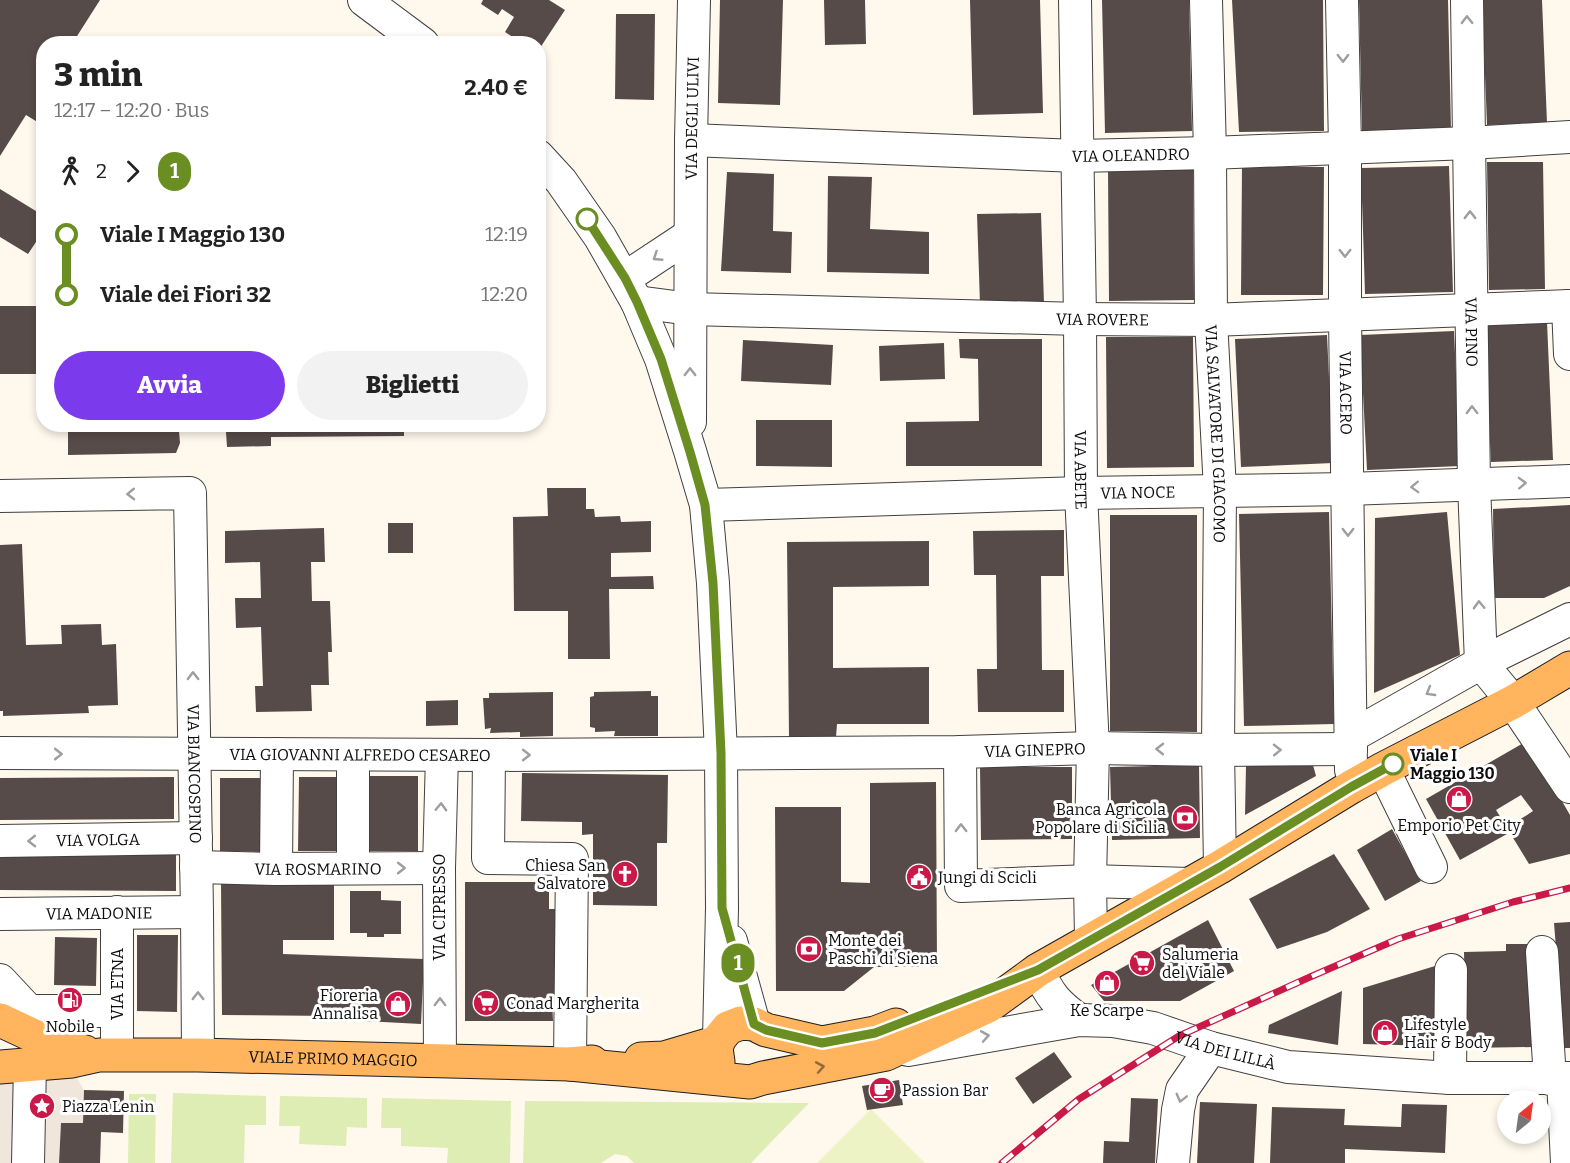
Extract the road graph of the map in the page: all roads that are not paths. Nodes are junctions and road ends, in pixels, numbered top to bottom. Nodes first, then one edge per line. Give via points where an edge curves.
1 (364, 0) edge
2 (694, 0) edge
3 (1075, 0) edge
4 (1206, 0) edge
5 (1342, 0) edge
6 (1467, 0) edge
7 (412, 36) edge
8 (1570, 137) edge
9 (691, 140) junction
10 (1469, 143) junction
11 (1345, 147) junction
12 (1210, 153) junction
13 (1077, 156) junction
14 (546, 165) edge
15 (690, 235) junction
16 (631, 290) junction
17 (1569, 306) edge
18 (690, 309) junction
19 (1470, 310) junction
20 (1345, 315) junction
21 (1080, 319) junction
22 (1211, 320) junction
23 (1570, 354) edge
24 (690, 452) junction
25 (1570, 481) edge
26 (1474, 484) junction
27 (1348, 489) junction
28 (1220, 490) junction
29 (1081, 493) junction
30 (0, 496) edge
31 (705, 505) junction
32 (1570, 619) edge
33 (1481, 663) junction
34 (1570, 668) edge
35 (1570, 685) edge
36 (1513, 702) junction
37 (1350, 743) junction
38 (1093, 748) junction
39 (1218, 750) junction
40 (960, 752) junction
41 (0, 753) edge
42 (721, 753) junction
43 (195, 754) junction
44 (277, 754) junction
45 (353, 755) junction
46 (442, 755) junction
47 (489, 755) junction
48 (1383, 769) junction
49 (1351, 787) junction
50 (1570, 787) edge
51 (0, 841) edge
52 (196, 853) junction
53 (1220, 867) junction
54 (1431, 867) dead end
55 (276, 868) junction
56 (352, 868) junction
57 (439, 868) junction
58 (1090, 881) junction
59 (1189, 884) junction
60 (722, 908) junction
61 (117, 912) junction
62 (197, 912) junction
63 (0, 914) edge
64 (1091, 939) junction
65 (1542, 952) dead end
66 (1038, 970) junction
67 (1451, 970) dead end
68 (0, 980) edge
69 (117, 1011) junction
70 (14, 1016) edge
71 (1079, 1020) junction
72 (760, 1027) junction
73 (719, 1040) junction
74 (1211, 1048) junction
75 (886, 1054) junction
76 (108, 1055) junction
77 (198, 1055) junction
78 (26, 1057) edge
79 (440, 1060) junction
80 (570, 1064) junction
81 (1450, 1078) junction
82 (749, 1079) junction
83 (1561, 1079) edge
84 (28, 1163) edge
85 (1173, 1163) edge
86 (1567, 1163) edge

1 - 7 street
2 - 9 street, VIA DEGLI ULIVI
3 - 13 street, VIA ABETE
4 - 12 street, VIA SALVATORE DI GIACOMO
5 -> 11 street, VIA ACERO
10 -> 6 street, VIA PINO
8 - 10 street, VIA OLEANDRO
9 - 13 street, VIA OLEANDRO
9 - 15 street, VIA DEGLI ULIVI
10 - 11 street, VIA OLEANDRO
19 -> 10 street, VIA PINO
11 - 12 street, VIA OLEANDRO
11 -> 20 street, VIA ACERO
12 - 13 street, VIA OLEANDRO
12 - 22 street, VIA SALVATORE DI GIACOMO
13 - 21 street, VIA ABETE
14 - 16 street via 600,237
15 -> 16 street
15 - 18 street, VIA DEGLI ULIVI
16 - 18 street, VIA ROVERE
16 - 24 street via 661,359
17 - 19 street, VIA ROVERE
17 - 23 street
18 - 21 street, VIA ROVERE
24 -> 18 street, VIA DEGLI ULIVI
19 - 20 street, VIA ROVERE
26 -> 19 street, VIA PINO
20 - 22 street, VIA ROVERE
20 - 27 street, VIA ACERO
21 - 22 street, VIA ROVERE
21 - 29 street, VIA ABETE
22 - 28 street, VIA SALVATORE DI GIACOMO
24 - 31 street
26 -> 25 street, VIA NOCE
26 -> 27 street, VIA NOCE
33 -> 26 street, VIA PINO
27 - 28 street, VIA NOCE
27 -> 37 street, VIA ACERO
28 - 29 street, VIA NOCE
28 - 39 street, VIA SALVATORE DI GIACOMO
29 - 31 street, VIA NOCE
29 - 38 street, VIA ABETE
43 -> 30 street, VIA BIANCOSPINO via 190,493
31 - 42 street
32 - 33 street
33 - 36 street
33 -> 37 street
34 - 36 main road
35 - 36 main road
36 - 48 main road
36 - 50 street
39 -> 37 street, VIA GINEPRO
37 - 49 street, VIA ACERO
39 -> 38 street, VIA GINEPRO
38 - 40 street, VIA GINEPRO
38 - 58 street, VIA ABETE
39 - 53 street, VIA SALVATORE DI GIACOMO
40 - 42 street, VIA GINEPRO
58 -> 40 street via 962,886
41 -> 43 street, VIA GIOVANNI ALFREDO CESAREO
47 -> 42 street, VIA GIOVANNI ALFREDO CESAREO
42 - 60 street
43 - 44 street, VIA GIOVANNI ALFREDO CESAREO
43 - 52 street, VIA BIANCOSPINO
44 - 45 street, VIA GIOVANNI ALFREDO CESAREO
44 - 55 street
45 - 46 street, VIA GIOVANNI ALFREDO CESAREO
45 - 56 street
46 - 47 street, VIA GIOVANNI ALFREDO CESAREO
57 -> 46 street, VIA CIPRESSO
47 - 80 street via 488,858 572,859
48 - 49 main road
48 - 54 street
49 - 53 main road
52 -> 51 street, VIA VOLGA
52 - 55 street, VIA ROSMARINO
52 - 62 street, VIA BIANCOSPINO
53 - 59 main road
55 - 56 street, VIA ROSMARINO
56 -> 57 street, VIA ROSMARINO
79 -> 57 street, VIA CIPRESSO
58 - 59 street
58 - 64 street, VIA ABETE
59 - 64 main road
60 - 72 street
60 - 73 street
61 - 62 street, VIA MADONIE
61 - 63 street, VIA MADONIE
61 - 69 street, VIA ETNA
77 -> 62 street, VIA BIANCOSPINO
64 - 66 main road
65 - 83 street
66 - 71 street via 1058,1004
66 - 72 main road via 875,1033 822,1043
66 - 75 main road via 990,1005
67 - 81 street
68 - 70 street
69 - 70 street
69 - 76 street, VIA ETNA
70 - 78 main road, VIALE PRIMO MAGGIO
71 - 74 street, VIA DEI LILLÀ via 1153,1028
75 -> 71 street, VIA DEI LILLÀ
72 - 73 main road via 747,1022 734,1025
72 - 82 main road via 774,1041 776,1055 772,1068
73 - 80 main road via 664,1058
73 - 82 main road via 719,1065 726,1074
74 - 81 street, VIA DEI LILLÀ via 1288,1067
74 -> 85 street via 1182,1090
82 -> 75 main road
76 - 77 main road, VIALE PRIMO MAGGIO
76 - 78 main road, VIALE PRIMO MAGGIO
77 - 79 main road, VIALE PRIMO MAGGIO
78 - 84 street
79 - 80 main road, VIALE PRIMO MAGGIO
80 - 82 main road
81 - 83 street, VIA DEI LILLÀ
83 - 86 street

